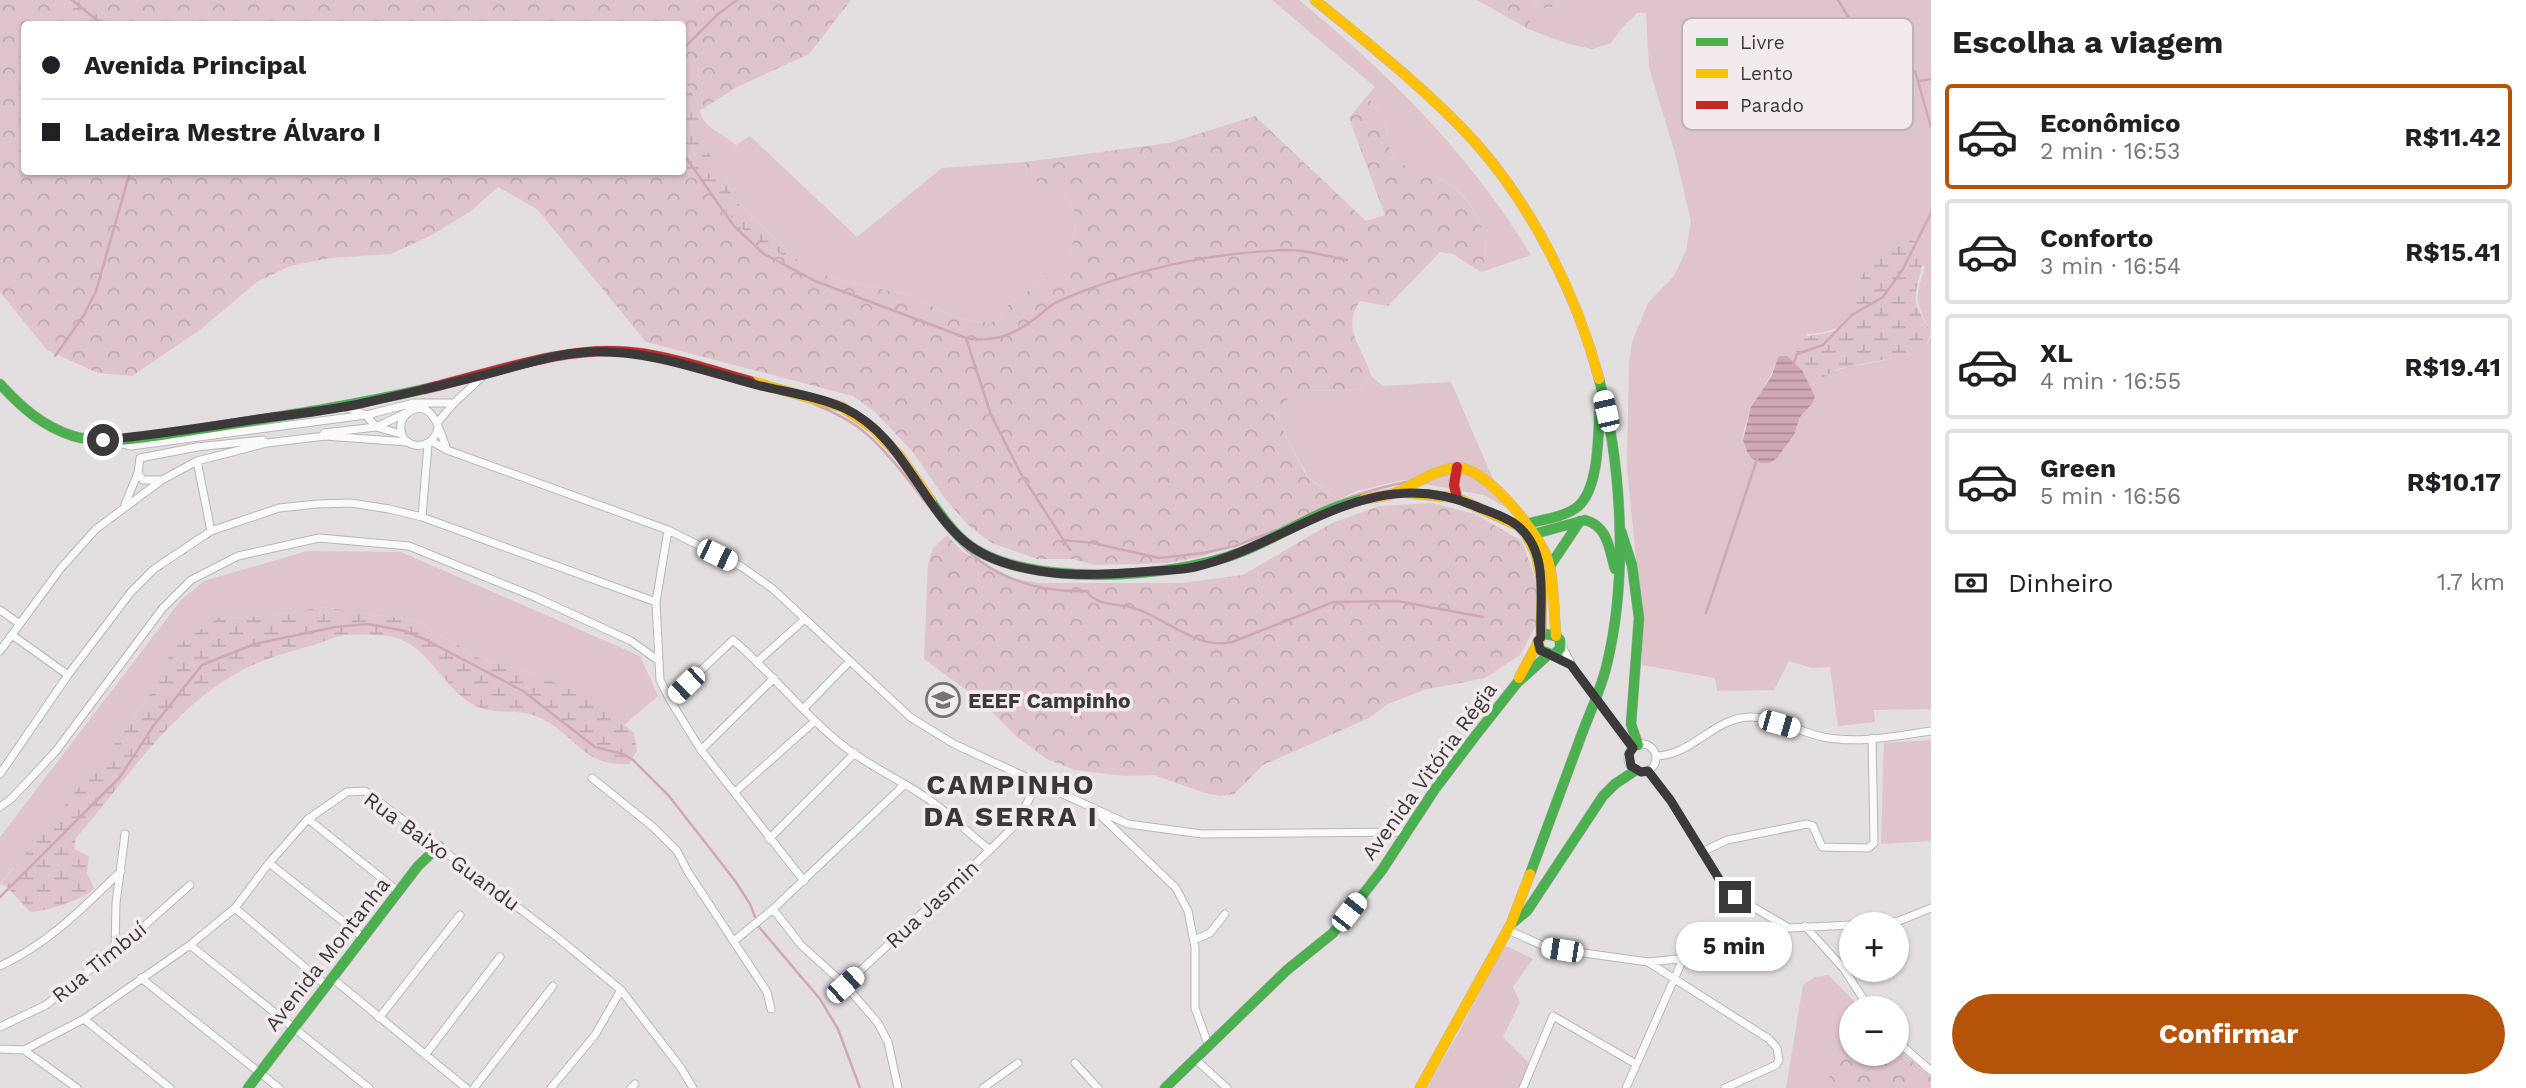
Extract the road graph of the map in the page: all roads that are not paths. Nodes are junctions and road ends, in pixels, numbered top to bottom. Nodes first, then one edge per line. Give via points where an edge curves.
1 (1315, 0) edge
2 (484, 375) junction
3 (0, 384) edge
4 (1601, 389) junction
5 (454, 402) junction
6 (414, 406) junction
7 (345, 407) junction
8 (406, 414) junction
9 (366, 415) junction
10 (256, 424) junction
11 (437, 426) junction
12 (376, 428) junction
13 (401, 434) junction
14 (195, 436) junction
15 (103, 440) junction
16 (408, 442) junction
17 (430, 443) junction
18 (197, 447) junction
19 (447, 450) junction
20 (197, 461) junction
21 (1457, 467) junction
22 (138, 472) junction
23 (162, 480) junction
24 (1398, 492) junction
25 (1457, 498) junction
26 (122, 508) junction
27 (422, 517) junction
28 (1580, 521) junction
29 (1618, 524) junction
30 (1523, 525) junction
31 (668, 530) junction
32 (211, 531) junction
33 (1531, 535) junction
34 (1550, 566) junction
35 (1617, 579) junction
36 (656, 602) junction
37 (0, 610) edge
38 (805, 619) junction
39 (20, 624) junction
40 (12, 635) junction
41 (1558, 638) junction
42 (1539, 639) junction
43 (0, 651) edge
44 (1550, 655) junction
45 (659, 661) junction
46 (758, 661) junction
47 (849, 662) junction
48 (1573, 668) junction
49 (68, 676) junction
50 (774, 678) junction
51 (1517, 682) junction
52 (670, 701) junction
53 (804, 708) junction
54 (815, 720) junction
55 (1931, 731) edge
56 (1872, 738) junction
57 (1636, 746) junction
58 (701, 750) junction
59 (855, 754) junction
60 (1656, 757) junction
61 (1636, 770) junction
62 (1648, 771) junction
63 (0, 774) edge
64 (593, 778) dead end
65 (1037, 784) junction
66 (904, 785) junction
67 (735, 792) junction
68 (0, 807) edge
69 (1096, 811) junction
70 (307, 819) junction
71 (1128, 824) junction
72 (1407, 832) junction
73 (125, 834) dead end
74 (1125, 837) junction
75 (769, 839) junction
76 (439, 846) junction
77 (990, 850) junction
78 (1702, 852) junction
79 (269, 863) junction
80 (121, 872) junction
81 (804, 881) junction
82 (190, 885) dead end
83 (399, 892) junction
84 (235, 908) junction
85 (1931, 908) edge
86 (773, 909) junction
87 (1226, 914) dead end
88 (460, 915) dead end
89 (1909, 917) edge
90 (1839, 925) edge
91 (1805, 926) junction
92 (1509, 927) junction
93 (1788, 928) junction
94 (364, 938) junction
95 (1194, 940) junction
96 (734, 941) junction
97 (190, 945) junction
98 (115, 950) junction
99 (500, 957) dead end
100 (1683, 959) junction
101 (1648, 962) junction
102 (0, 967) edge
103 (141, 978) junction
104 (1675, 978) junction
105 (330, 982) junction
106 (845, 985) junction
107 (553, 986) dead end
108 (621, 990) junction
109 (1861, 996) edge
110 (771, 1009) dead end
111 (379, 1018) junction
112 (84, 1019) junction
113 (0, 1027) edge
114 (293, 1027) junction
115 (1208, 1044) junction
116 (0, 1049) edge
117 (24, 1050) junction
118 (1909, 1052) edge
119 (425, 1055) junction
120 (1194, 1058) junction
121 (1018, 1063) dead end
122 (1075, 1063) dead end
123 (1636, 1064) junction
124 (259, 1072) junction
125 (1931, 1072) edge
126 (77, 1088) edge
127 (170, 1088) edge
128 (248, 1088) edge
129 (279, 1088) edge
130 (369, 1088) edge
131 (466, 1088) edge
132 (474, 1088) edge
133 (551, 1088) edge
134 (693, 1088) edge
135 (898, 1088) edge
136 (983, 1088) edge
137 (1098, 1088) edge
138 (1165, 1088) edge
139 (1227, 1088) edge
140 (1420, 1088) edge
141 (1523, 1088) edge
142 (1626, 1088) edge
143 (1725, 1088) edge

1 - 4 street via 1443,110 1478,146 1516,197 1575,310
2 - 5 street
2 - 7 street
2 - 24 street via 552,356 630,352 842,407 873,428 900,455 944,521 966,543 1012,565 1043,572 1118,574 1198,566 1241,552 1339,507
3 - 15 street via 25,411 46,423 73,436
4 - 29 street via 1614,451
4 - 30 street via 1596,454 1586,500 1571,511
5 - 6 street
5 - 11 street
6 - 8 street
6 - 9 street
6 - 11 street via 426,409
7 - 9 street
7 - 10 street
8 - 12 street
8 - 13 street via 400,423
9 - 10 street
9 - 12 street
10 - 14 street
10 - 15 street
11 - 17 street
11 - 19 street
12 - 13 street
12 - 18 street
13 - 16 street
14 - 15 street via 131,446
14 - 18 street
16 - 17 street via 418,446
16 - 20 street via 325,436 267,443
17 - 19 street
17 - 27 street
18 - 22 street via 140,458
19 - 31 street
20 - 23 street
20 - 32 street
21 - 24 street via 1424,477
21 - 25 street
21 - 30 street via 1485,480
22 - 23 street via 143,480
22 - 26 street
23 - 26 street
24 - 25 street
25 - 30 street
26 - 39 street via 76,550
27 - 32 street via 351,503 317,504 279,508
27 - 36 street
28 - 33 street
28 - 34 street
28 - 35 street via 1599,524
29 - 35 street
29 - 57 street via 1632,565 1638,607 1631,724
30 - 33 street
31 - 36 street
31 - 38 street via 742,567
32 - 49 street via 154,569 115,611
33 - 34 street
33 - 42 street via 1542,583
34 - 41 street
35 - 92 street via 1614,633 1604,675
36 - 45 street
37 - 39 street
38 - 46 street
38 - 47 street
39 - 40 street
40 - 43 street
40 - 49 street
41 - 42 street via 1545,634
41 - 44 street via 1560,649
41 - 48 street
42 - 44 street via 1540,650
42 - 51 street, Avenida Vitória Régia
44 - 48 street
44 - 51 street, Avenida Vitória Régia
45 - 52 street via 660,680
45 - 68 street via 631,641 409,546 319,538 239,556 191,580 162,609 56,751
46 - 50 street
46 - 52 street via 733,640
47 - 53 street
47 - 65 street via 910,717
48 - 57 street, bridge
49 - 63 street
50 - 53 street
50 - 58 street
51 - 72 street, Avenida Vitória Régia
52 - 58 street
53 - 54 street
54 - 59 street
54 - 67 street
55 - 56 street
56 - 60 street via 1833,738 1750,717 1733,720 1673,754
56 - 78 street via 1874,839 1868,848 1822,847 1813,826 1807,824 1727,840
57 - 60 street via 1648,746
57 - 61 street via 1629,754
58 - 67 street
59 - 66 street
59 - 75 street
60 - 62 street
61 - 62 street
61 - 92 street via 1603,796 1527,911
62 - 78 street
64 - 96 street via 677,851
65 - 69 street
65 - 77 street, Rua Jasmin via 1016,824
66 - 77 street via 945,811
66 - 81 street
67 - 75 street
69 - 71 street
69 - 74 street
70 - 76 street, Rua Baixo Guandu via 347,792 365,791
70 - 79 street, Rua Baixo Guandu
70 - 83 street
71 - 72 street via 1202,834
71 - 74 street
72 - 115 street, Avenida Vitória Régia via 1333,933
73 - 80 street
74 - 95 street via 1176,888 1188,911
75 - 81 street
76 - 83 street, Avenida Montanha
76 - 108 street, Rua Baixo Guandu
77 - 106 street, Rua Jasmin
78 - 93 street via 1724,887
79 - 84 street, Rua Baixo Guandu
79 - 94 street
80 - 98 street
80 - 102 street via 60,929
81 - 86 street
82 - 98 street, Rua Timbuí
83 - 94 street, Avenida Montanha
84 - 97 street, Rua Baixo Guandu
84 - 105 street
85 - 89 street
86 - 96 street
86 - 106 street via 801,945
87 - 95 street via 1210,933
88 - 111 street
90 - 91 street
91 - 93 street
91 - 109 street
92 - 101 street via 1548,948
92 - 140 street
93 - 100 street via 1708,956
94 - 105 street, Avenida Montanha
95 - 115 street via 1195,1008
96 - 110 street via 768,992
97 - 103 street, Rua Baixo Guandu
97 - 114 street
98 - 113 street, Rua Timbuí via 46,1005
99 - 119 street
100 - 101 street
100 - 104 street
101 - 104 street
103 - 112 street, Rua Baixo Guandu
103 - 124 street
104 - 123 street
104 - 143 street via 1777,1048 1778,1062
105 - 111 street
105 - 114 street, Avenida Montanha
106 - 135 street via 888,1042
107 - 132 street
108 - 133 street via 595,1034
108 - 134 street, Rua Baixo Guandu
111 - 119 street
112 - 117 street, Rua Baixo Guandu
112 - 127 street
114 - 124 street, Avenida Montanha
114 - 130 street
115 - 120 street, Avenida Vitória Régia
116 - 117 street, Rua Baixo Guandu
117 - 126 street
118 - 125 street
119 - 131 street
120 - 138 street, Avenida Vitória Régia
120 - 139 street
121 - 136 street
122 - 137 street
123 - 141 street via 1553,1016
123 - 142 street
124 - 128 street, Avenida Montanha
124 - 129 street

